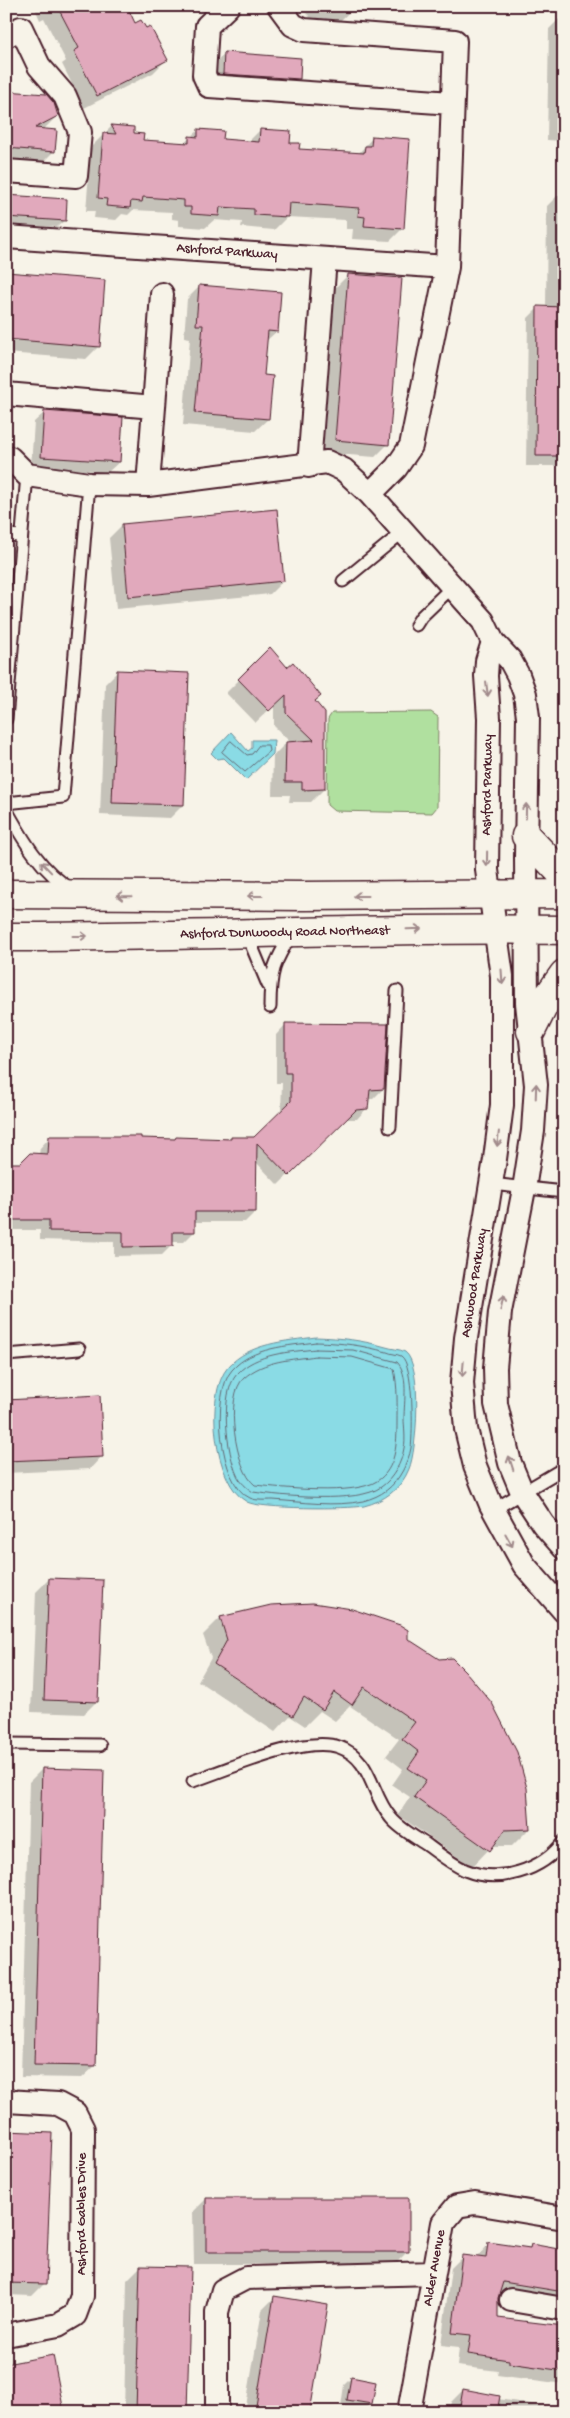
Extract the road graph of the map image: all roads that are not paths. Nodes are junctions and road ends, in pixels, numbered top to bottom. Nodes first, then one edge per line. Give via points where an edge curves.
1 (228, 6) edge
2 (279, 6) edge
3 (6, 36) edge
4 (452, 103) junction
5 (6, 171) edge
6 (6, 237) edge
7 (325, 259) junction
8 (447, 268) junction
9 (162, 294) dead end
10 (6, 394) edge
11 (154, 407) junction
12 (6, 457) edge
13 (308, 466) junction
14 (27, 475) junction
15 (89, 484) junction
16 (148, 486) junction
17 (370, 494) junction
18 (404, 531) junction
19 (6, 535) edge
20 (21, 536) junction
21 (343, 581) dead end
22 (452, 587) junction
23 (416, 625) dead end
24 (493, 642) junction
25 (6, 719) edge
26 (6, 803) edge
27 (6, 809) edge
28 (526, 836) junction
29 (564, 876) edge
30 (6, 894) edge
31 (564, 894) edge
32 (85, 895) junction
33 (491, 895) junction
34 (526, 895) junction
35 (496, 929) junction
36 (526, 929) junction
37 (564, 930) edge
38 (242, 934) junction
39 (292, 934) junction
40 (6, 937) edge
41 (564, 974) edge
42 (397, 991) dead end
43 (270, 992) junction
44 (270, 1006) dead end
45 (530, 1031) junction
46 (390, 1127) dead end
47 (491, 1184) junction
48 (524, 1189) junction
49 (564, 1192) edge
50 (79, 1349) dead end
51 (6, 1355) edge
52 (564, 1471) edge
53 (522, 1492) junction
54 (493, 1510) junction
55 (564, 1548) edge
56 (564, 1611) edge
57 (6, 1744) edge
58 (100, 1745) dead end
59 (194, 1781) dead end
60 (564, 1841) edge
61 (6, 2101) edge
62 (564, 2218) edge
63 (434, 2273) junction
64 (511, 2300) dead end
65 (564, 2309) edge
66 (6, 2335) edge
67 (217, 2412) edge
68 (410, 2412) edge

1 - 4 street via 207,26 204,75 209,86
2 - 4 street via 294,25 304,30 455,41
3 - 5 street via 20,28 39,66 65,96 80,132 76,176
4 - 8 street
6 - 7 street, Ashford Parkway
7 - 8 street, Ashford Parkway
7 - 13 street
8 - 17 street via 411,446 396,468
9 - 11 street
10 - 11 street
11 - 16 street
12 - 14 street
13 - 16 street
13 - 17 street via 328,462 344,470
14 - 15 street
14 - 20 lane
15 - 16 street
15 - 26 lane via 63,797
17 - 18 street
18 - 21 lane
18 - 22 street
19 - 20 lane
20 - 25 lane
22 - 23 lane
22 - 24 street via 483,621
28 -> 24 street via 528,717 525,694 510,660
24 -> 33 street, Ashford Parkway via 486,676 490,718 487,870
32 -> 27 lane via 63,884 41,862 20,836
28 - 29 main road
28 - 34 street
30 - 32 main road
31 - 34 main road
33 -> 32 main road
33 - 34 main road
33 - 35 street, Ashford Parkway
34 - 36 street, Ashwood Parkway
35 - 36 main road, Ashford Dunwoody Road Northeast
39 -> 35 main road, Ashford Dunwoody Road Northeast
35 -> 47 street, Ashwood Parkway via 502,976 503,1058 502,1105
36 - 37 main road, Ashford Dunwoody Road Northeast
36 - 45 street, Ashwood Parkway
38 - 39 main road, Ashford Dunwoody Road Northeast
40 -> 38 main road, Ashford Dunwoody Road Northeast
38 - 43 lane via 250,942 262,966
39 - 43 lane via 275,961
41 - 45 main road
42 - 46 lane
43 - 44 lane
48 -> 45 street, Ashwood Parkway via 536,1085
47 - 48 lane
47 -> 54 street, Ashwood Parkway via 466,1338 462,1383 466,1430 475,1466
48 - 49 lane
53 -> 48 street, Ashwood Parkway via 510,1463 496,1404 495,1368 500,1312
50 - 51 lane
52 - 53 lane
53 - 54 lane
53 - 55 street, Ashwood Parkway
54 -> 56 street, Ashwood Parkway via 524,1565
57 - 58 lane
59 - 60 lane via 290,1749 330,1744 358,1758 370,1775 382,1805 398,1825 466,1871 512,1875 544,1860
61 - 66 street, Ashford Gables Drive via 58,2104 75,2112 83,2129 82,2296 75,2315 58,2325
62 - 63 street, Alder Avenue via 476,2203 457,2206 443,2223
63 - 67 street via 246,2278 223,2290 217,2312
63 - 68 street, Alder Avenue
64 - 65 street

